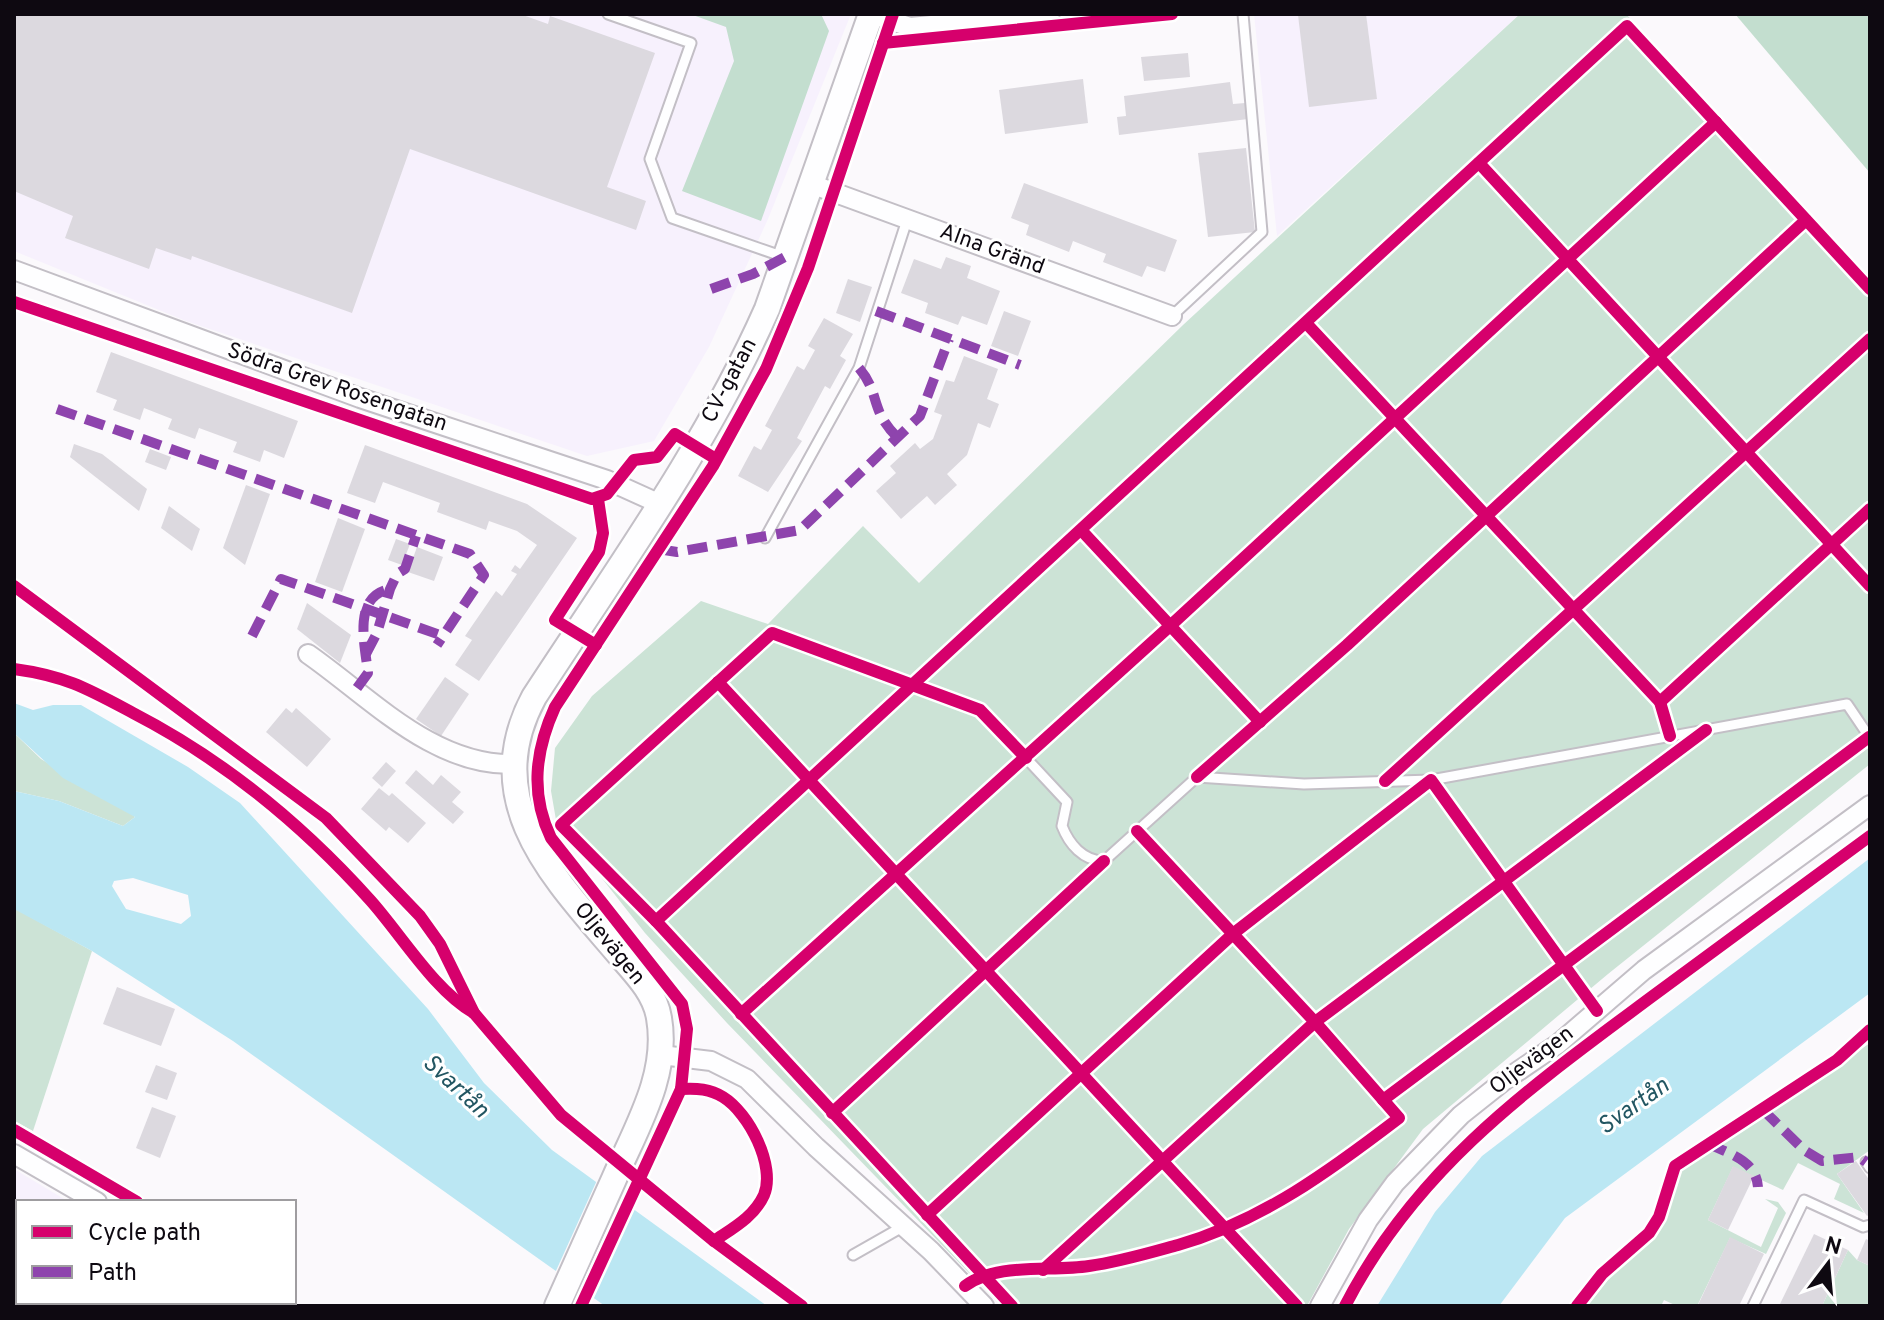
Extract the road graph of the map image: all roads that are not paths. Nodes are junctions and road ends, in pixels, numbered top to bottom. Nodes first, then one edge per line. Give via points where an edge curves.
1 (608, 14) edge
2 (871, 14) edge
3 (1050, 14) edge
4 (1243, 14) edge
5 (811, 184) junction
6 (907, 220) junction
7 (785, 257) junction
8 (14, 270) edge
9 (1172, 316) joint
10 (660, 504) junction
11 (765, 538) dead end
12 (308, 654) dead end
13 (1870, 738) edge
14 (1026, 758) dead end
15 (515, 764) junction
16 (1870, 805) edge
17 (661, 1055) junction
18 (14, 1154) edge
19 (94, 1200) edge
20 (1870, 1225) edge
21 (904, 1226) junction
22 (853, 1255) dead end
23 (557, 1306) edge
24 (984, 1306) edge
25 (1320, 1306) edge
26 (1753, 1306) edge

1 - 7 lane via 691,43 650,159 672,218
2 - 3 street via 910,27
2 - 5 street, CV-gatan
4 - 9 lane via 1262,232
5 - 6 street, Alna Gränd
5 - 7 street, CV-gatan
6 - 9 street, Alna Gränd
6 - 11 lane via 859,368
7 - 10 street, CV-gatan via 747,354
8 - 10 street, Södra Grev Rosengatan via 360,398 607,480
10 - 15 street, CV-gatan via 534,697 520,731
12 - 15 street via 445,752 475,762
13 - 14 lane via 1847,704 1431,780 1304,784 1197,777 1104,861 1094,861 1073,846 1062,826 1067,802
15 - 17 street, Oljevägen via 517,804 526,830 541,858 651,995 659,1016
16 - 25 street, Oljevägen via 1644,970 1453,1123 1411,1164 1368,1220
17 - 21 street via 711,1061 747,1079
17 - 23 street, Oljevägen via 650,1099
18 - 19 street
20 - 26 lane via 1863,1227 1804,1200
21 - 22 lane
21 - 24 street

